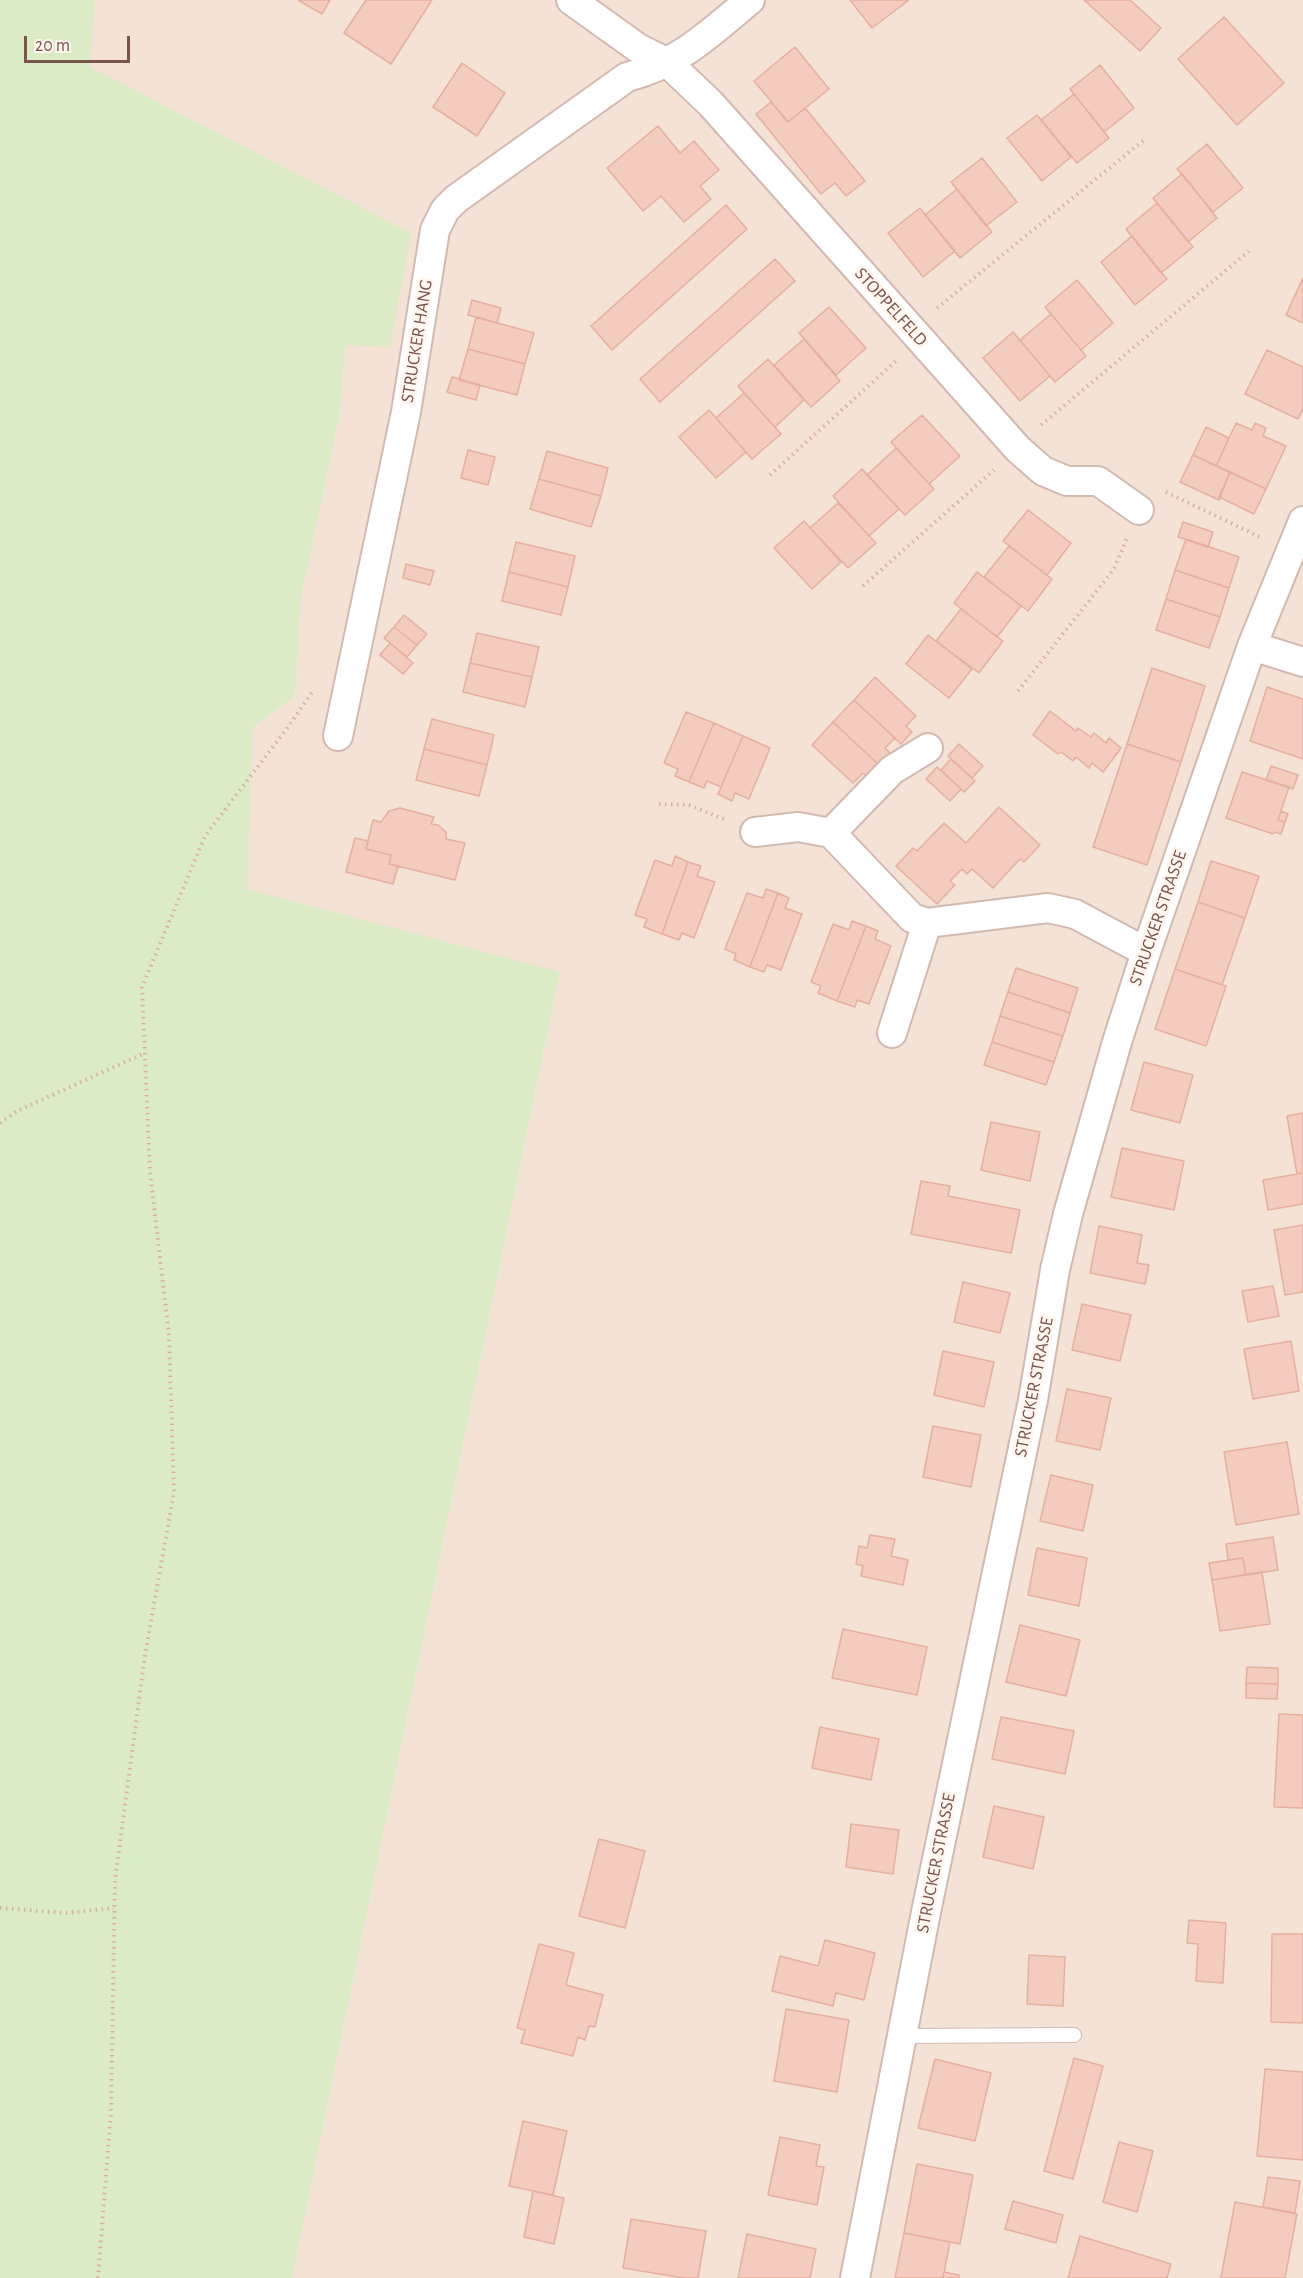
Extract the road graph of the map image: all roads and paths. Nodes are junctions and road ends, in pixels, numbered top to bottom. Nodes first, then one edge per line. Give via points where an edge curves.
1 (571, 0) edge
2 (750, 0) edge
3 (668, 63) junction
4 (1144, 140) dead end
5 (1250, 251) dead end
6 (916, 335) junction
7 (1018, 449) junction
8 (770, 475) dead end
9 (1139, 510) junction
10 (1303, 521) edge
11 (1290, 551) junction
12 (863, 586) dead end
13 (1252, 646) junction
14 (1303, 662) edge
15 (317, 685) dead end
16 (1018, 691) dead end
17 (338, 736) dead end
18 (927, 748) dead end
19 (659, 804) dead end
20 (754, 832) joint
21 (831, 833) junction
22 (927, 923) junction
23 (1146, 952) junction
24 (892, 1034) dead end
25 (145, 1053) junction
26 (0, 1123) edge
27 (0, 1908) edge
28 (114, 1908) junction
29 (1074, 2035) dead end
30 (902, 2036) junction
31 (98, 2278) edge
32 (855, 2278) edge

1 - 3 street, STOPPELFELD via 638,48
2 - 3 street, STRUCKER HANG
3 - 6 street, STOPPELFELD via 711,104
3 - 17 street, STRUCKER HANG via 627,77 456,199 438,222 406,412
4 - 6 path
5 - 7 path via 1034,430
6 - 7 street, STOPPELFELD
6 - 8 path
7 - 9 street, STOPPELFELD via 1042,471 1066,481 1098,481
7 - 12 path
9 - 11 path via 1148,488 1163,490
9 - 16 path via 1114,569
10 - 11 street, STRUCKER STRASSE
11 - 13 street, STRUCKER STRASSE
13 - 14 street
13 - 23 street, STRUCKER STRASSE
15 - 25 path via 205,836 142,987
18 - 21 street via 892,770
19 - 20 path via 689,805
20 - 21 street via 798,827
21 - 22 street via 912,918
22 - 23 street via 1048,908 1075,914
22 - 24 street
23 - 30 street, STRUCKER STRASSE via 1086,1147 1055,1270 1033,1400
25 - 26 path via 17,1111
25 - 28 path via 150,1173 169,1334 174,1492 145,1655
27 - 28 path via 66,1912
28 - 31 path via 111,2112
29 - 30 lane
30 - 32 street, STRUCKER STRASSE

